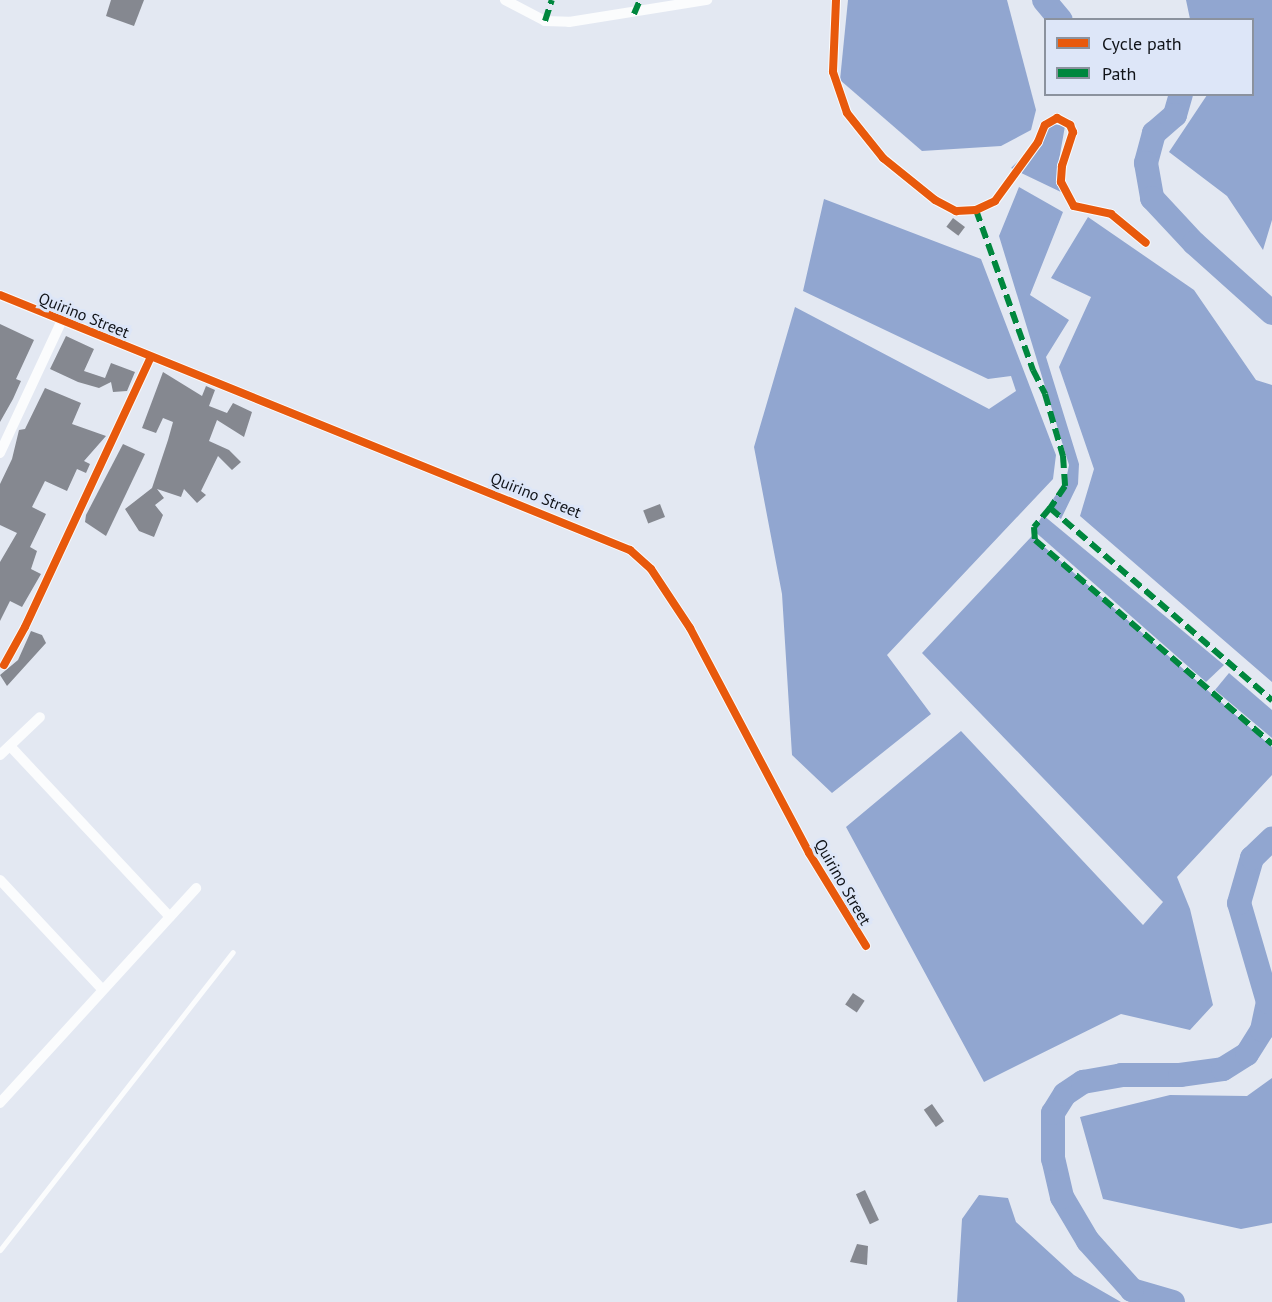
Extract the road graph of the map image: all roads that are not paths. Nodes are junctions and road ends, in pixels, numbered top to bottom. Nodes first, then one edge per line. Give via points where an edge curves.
1 (505, 0) edge
2 (706, 0) edge
3 (836, 0) edge
4 (1146, 243) dead end
5 (0, 295) edge
6 (62, 320) junction
7 (151, 357) junction
8 (0, 453) edge
9 (4, 665) dead end
10 (40, 717) dead end
11 (10, 746) junction
12 (0, 755) edge
13 (0, 880) edge
14 (196, 888) dead end
15 (9, 890) junction
16 (0, 898) edge
17 (170, 917) junction
18 (866, 946) dead end
19 (233, 952) dead end
20 (102, 989) junction
21 (0, 1103) edge
22 (0, 1251) edge

1 - 2 street via 545,21 569,22
3 - 4 street via 832,72 847,113 883,158 935,200 956,211 976,210 994,201 1038,142 1045,125 1057,118 1070,125 1073,132 1061,182 1074,206 1111,214
5 - 6 street, Quirino Street
6 - 7 street, Quirino Street
6 - 8 street
7 - 9 street via 26,627
7 - 18 street, Quirino Street via 630,550 651,569 690,628 809,853
10 - 11 street
11 - 12 street
11 - 17 street
13 - 15 street
14 - 17 street
15 - 16 street
15 - 20 street
17 - 20 street
19 - 22 lane
20 - 21 street

